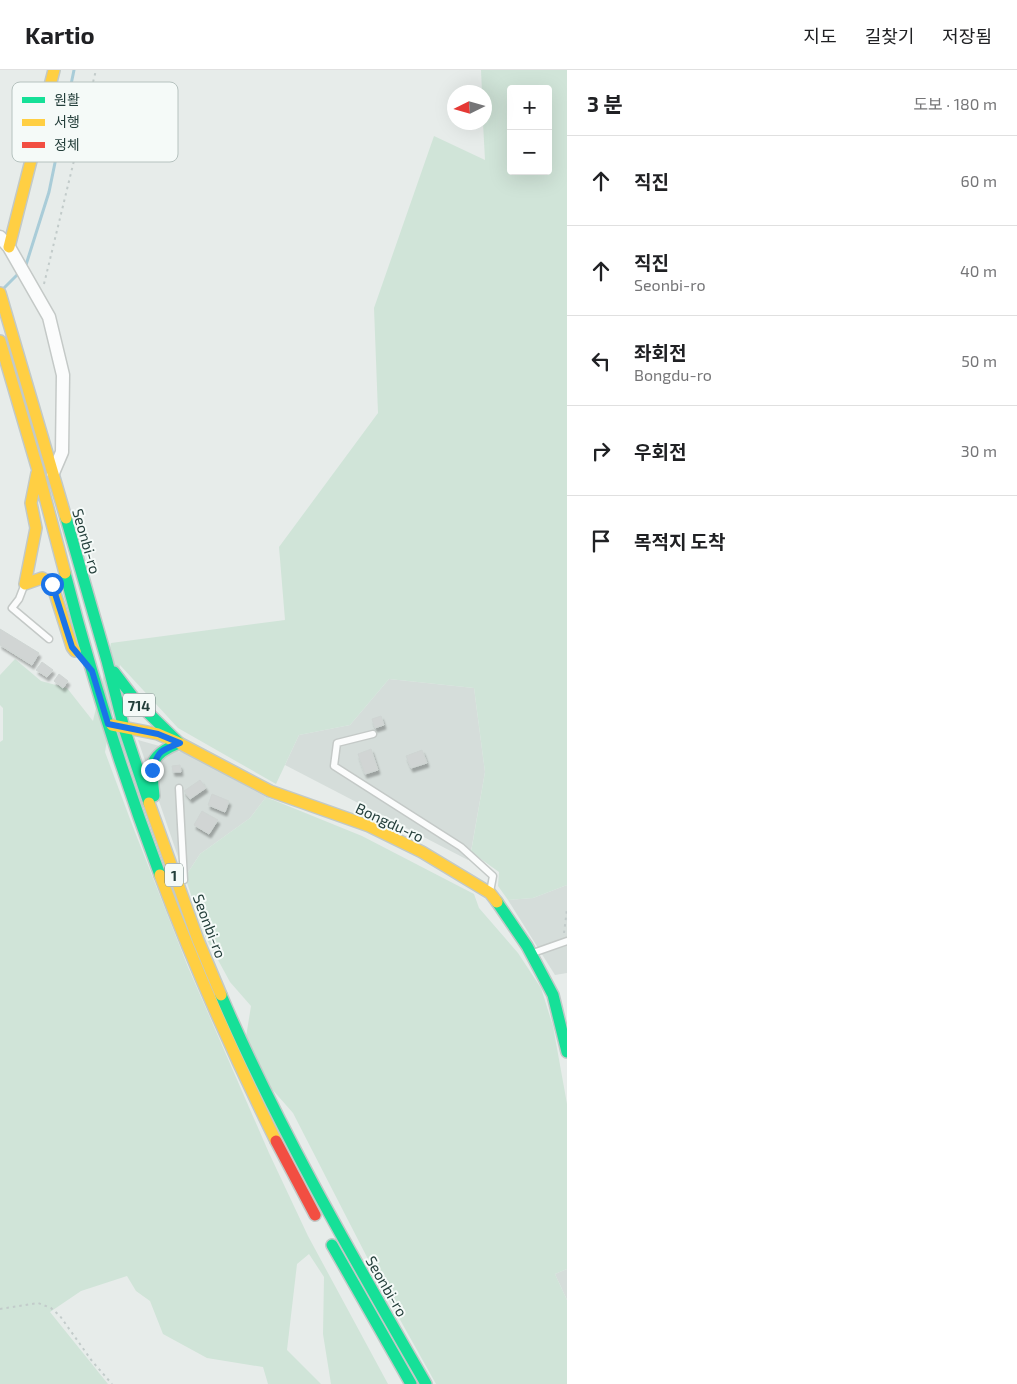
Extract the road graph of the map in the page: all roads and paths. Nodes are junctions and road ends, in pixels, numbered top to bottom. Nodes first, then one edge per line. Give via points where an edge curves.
1 (31, 162) edge
2 (74, 162) edge
3 (0, 237) edge
4 (9, 247) junction
5 (0, 293) edge
6 (42, 303) junction
7 (0, 341) edge
8 (37, 470) junction
9 (52, 473) junction
10 (24, 584) junction
11 (49, 639) dead end
12 (107, 661) junction
13 (92, 671) junction
14 (108, 724) junction
15 (124, 728) junction
16 (373, 734) dead end
17 (180, 743) junction
18 (179, 788) dead end
19 (159, 833) junction
20 (490, 893) junction
21 (184, 901) junction
22 (567, 908) edge
23 (565, 942) edge
24 (532, 953) junction
25 (567, 1052) edge
26 (0, 1309) edge
27 (112, 1384) edge
28 (411, 1384) edge
29 (426, 1384) edge

1 - 4 main road
2 - 6 path
3 - 4 street
4 - 6 street
5 - 9 main road, Seonbi-ro / 1
6 - 9 street via 49,317 63,376 62,452
7 - 8 main road, Seonbi-ro / 1
8 - 10 main road via 31,503 36,528
8 - 13 main road, Seonbi-ro / 1
9 - 12 main road, Seonbi-ro / 1
10 - 11 lane via 12,608
10 - 13 main road via 39,577 52,584 72,647
12 - 15 main road, Seonbi-ro / 1
12 - 17 main road, 714 via 138,704
13 - 14 main road, Seonbi-ro / 1
14 - 15 main road, Bongdu-ro
14 - 28 main road, Seonbi-ro / 1 via 173,911 238,1066 288,1167
15 - 17 main road, Bongdu-ro via 158,734
15 - 19 main road, Seonbi-ro / 1
16 - 20 lane via 337,743 334,766 461,847 493,876
17 - 19 main road via 162,749 152,770
17 - 20 main road, Bongdu-ro via 270,791 369,826 422,852
18 - 21 lane
19 - 21 main road, Seonbi-ro / 1
20 - 24 main road, Bongdu-ro
21 - 29 main road, Seonbi-ro / 1 via 235,1027 277,1115 333,1223
22 - 23 path
23 - 24 lane
24 - 25 main road, Bongdu-ro via 553,995
26 - 27 path via 38,1303 51,1308

